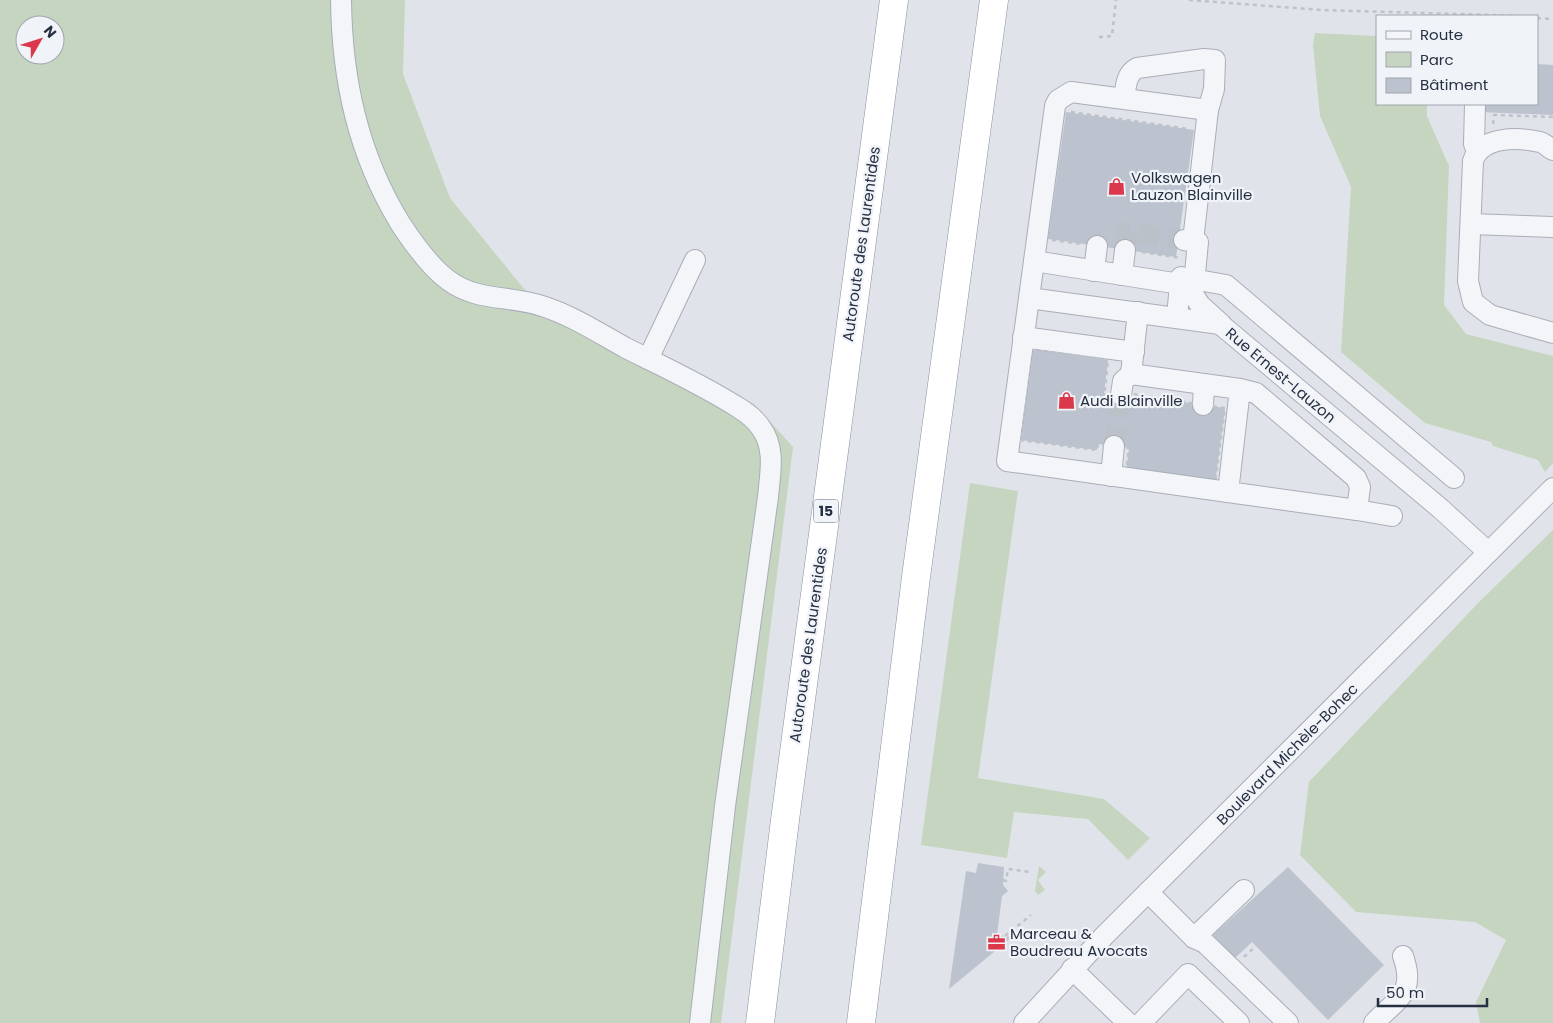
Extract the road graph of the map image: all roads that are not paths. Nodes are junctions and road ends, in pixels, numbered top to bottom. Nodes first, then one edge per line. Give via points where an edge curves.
1 (342, 0) edge
2 (894, 0) edge
3 (994, 0) edge
4 (1124, 98) junction
5 (1475, 105) edge
6 (1208, 110) junction
7 (1553, 150) edge
8 (1477, 151) junction
9 (1471, 224) junction
10 (1553, 227) edge
11 (1097, 246) road end
12 (1125, 250) tunnel mouth
13 (695, 260) dead end
14 (1034, 262) junction
15 (1094, 271) junction
16 (1122, 275) junction
17 (1185, 280) junction
18 (1029, 298) junction
19 (1138, 312) junction
20 (1176, 317) junction
21 (1227, 328) junction
22 (1553, 333) edge
23 (1023, 337) junction
24 (1134, 352) junction
25 (648, 359) junction
26 (1131, 374) junction
27 (1287, 380) junction
28 (1204, 384) junction
29 (1240, 389) junction
30 (1113, 393) tunnel mouth
31 (1267, 403) junction
32 (1203, 405) dead end
33 (1106, 445) tunnel mouth
34 (1111, 476) junction
35 (1454, 478) dead end
36 (1225, 482) junction
37 (1553, 488) edge
38 (1357, 510) junction
39 (1392, 516) dead end
40 (1488, 552) junction
41 (1244, 890) dead end
42 (1148, 892) junction
43 (1194, 938) junction
44 (1403, 956) dead end
45 (1072, 969) junction
46 (700, 1023) edge
47 (760, 1023) edge
48 (861, 1023) edge
49 (1024, 1023) edge
50 (1128, 1023) edge
51 (1141, 1023) edge
52 (1239, 1023) edge
53 (1288, 1023) edge
54 (1374, 1023) edge

1 - 25 street via 343,58 356,125 380,188 419,250 449,280 474,294 541,305
2 - 47 highway, Autoroute des Laurentides / 15
3 - 48 highway via 916,578
4 - 6 street
4 - 6 street via 1127,80 1137,68 1215,60 1214,89
4 - 14 street via 1076,91 1058,100
5 - 8 street via 1474,144
6 - 17 street
7 - 8 street via 1542,142 1507,140 1489,143
8 - 9 street via 1473,161
9 - 10 street
9 - 22 street via 1468,280 1473,302 1490,315
11 - 15 street
12 - 16 street
13 - 25 street
14 - 15 street
14 - 18 street
15 - 16 street
16 - 17 street
17 - 20 street
17 - 21 street via 1196,300
17 - 35 street via 1226,285
18 - 19 street, Rue Ernest-Lauzon
18 - 23 street
19 - 20 street, Rue Ernest-Lauzon
19 - 24 street
20 - 21 street, Rue Ernest-Lauzon via 1215,322
21 - 27 street, Rue Ernest-Lauzon
23 - 24 street
23 - 34 street via 1006,461
24 - 26 street
25 - 46 street via 740,408 761,427 771,452 768,497 723,815
26 - 28 street
26 - 30 street
27 - 31 street
27 - 40 street, Rue Ernest-Lauzon
28 - 29 street
28 - 32 street
29 - 31 street via 1251,390
29 - 36 street via 1226,448
31 - 38 street via 1356,478 1360,487
33 - 34 street
34 - 36 street
36 - 38 street
37 - 40 street, Boulevard Michèle-Bohec
38 - 39 street
40 - 42 street, Boulevard Michèle-Bohec
41 - 43 street
42 - 43 street
42 - 45 street, Boulevard Michèle-Bohec
43 - 53 street via 1205,943
44 - 54 street via 1409,976 1407,988
45 - 49 street, Boulevard Michèle-Bohec
45 - 50 street
51 - 52 street via 1188,974

